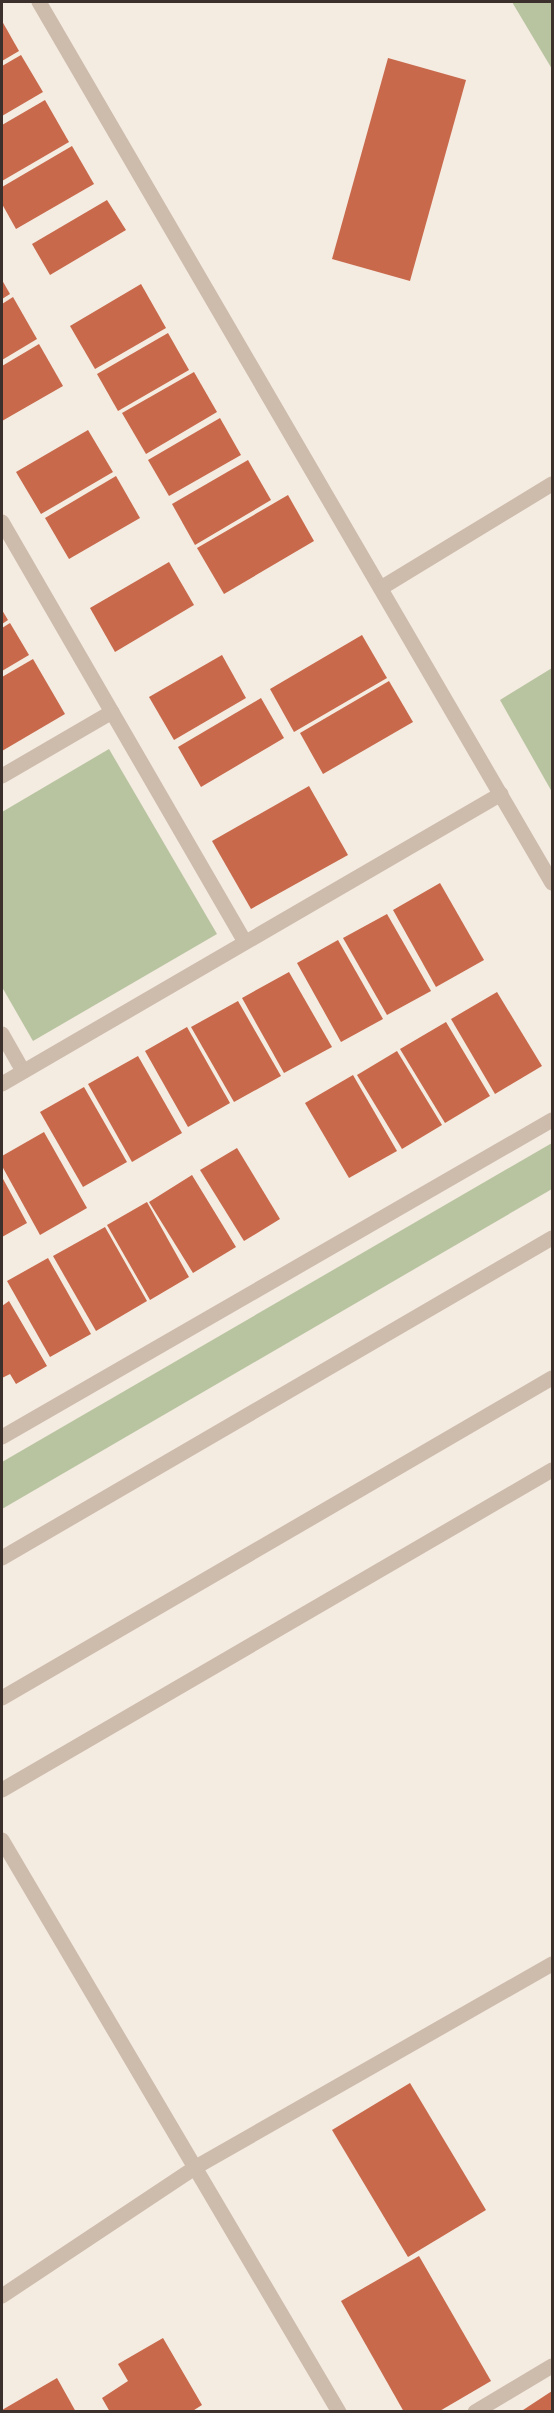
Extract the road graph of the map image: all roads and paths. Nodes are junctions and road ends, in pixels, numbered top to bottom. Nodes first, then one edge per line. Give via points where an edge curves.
1 (39, 2) edge
2 (552, 484) edge
3 (2, 522) edge
4 (381, 588) junction
5 (112, 712) junction
6 (2, 776) edge
7 (501, 794) junction
8 (552, 883) edge
9 (245, 942) junction
10 (2, 1034) edge
11 (23, 1071) junction
12 (2, 1083) edge
13 (552, 1120) edge
14 (552, 1238) edge
15 (552, 1378) edge
16 (2, 1437) edge
17 (552, 1470) edge
18 (2, 1558) edge
19 (2, 1698) edge
20 (2, 1790) edge
21 (2, 1840) edge
22 (552, 1964) edge
23 (196, 2168) junction
24 (2, 2296) edge
25 (552, 2366) edge
26 (339, 2412) edge
27 (475, 2412) edge

1 - 4 street
2 - 4 street
3 - 5 street
4 - 7 street
5 - 6 street
5 - 9 street
7 - 8 street
7 - 9 street
9 - 11 street
10 - 11 street
11 - 12 street
13 - 16 street
14 - 18 street
15 - 19 street
17 - 20 street
21 - 23 street
22 - 23 street
23 - 24 street
23 - 26 street
25 - 27 street

